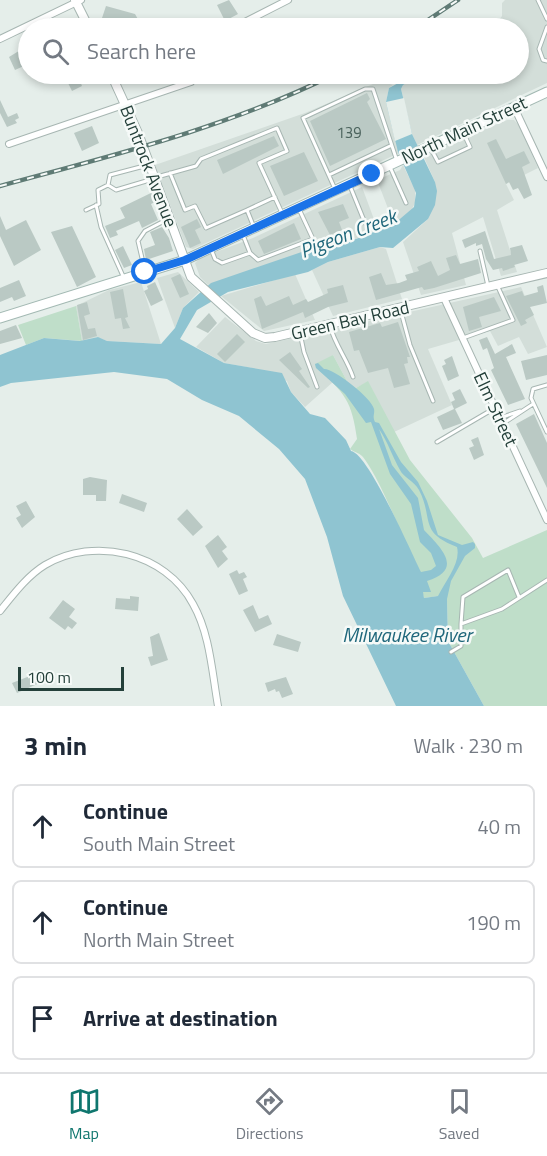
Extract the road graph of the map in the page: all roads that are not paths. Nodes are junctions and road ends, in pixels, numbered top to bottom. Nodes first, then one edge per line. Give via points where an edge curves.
1 (288, 0) edge
2 (538, 0) edge
3 (77, 1) edge
4 (43, 18) edge
5 (85, 18) edge
6 (253, 18) edge
7 (547, 20) edge
8 (547, 27) edge
9 (18, 30) edge
10 (547, 36) edge
11 (0, 39) edge
12 (543, 40) junction
13 (547, 61) edge
14 (116, 84) edge
15 (186, 84) edge
16 (547, 92) edge
17 (126, 104) junction
18 (514, 107) junction
19 (462, 130) junction
20 (9, 144) dead end
21 (390, 146) junction
22 (425, 148) junction
23 (393, 163) junction
24 (150, 164) junction
25 (170, 173) junction
26 (329, 175) junction
27 (547, 177) edge
28 (155, 178) junction
29 (350, 184) junction
30 (108, 185) junction
31 (336, 190) junction
32 (274, 197) junction
33 (406, 203) dead end
34 (96, 205) junction
35 (298, 208) junction
36 (86, 210) dead end
37 (247, 210) junction
38 (282, 215) junction
39 (170, 218) junction
40 (365, 223) dead end
41 (254, 228) junction
42 (242, 234) junction
43 (211, 248) junction
44 (480, 251) dead end
45 (250, 253) junction
46 (185, 260) junction
47 (145, 272) junction
48 (547, 273) edge
49 (124, 278) junction
50 (493, 286) junction
51 (444, 298) junction
52 (400, 308) junction
53 (0, 318) edge
54 (329, 324) junction
55 (300, 331) junction
56 (463, 338) junction
57 (353, 377) dead end
58 (547, 385) edge
59 (317, 387) dead end
60 (433, 401) dead end
61 (534, 404) junction
62 (495, 408) junction
63 (501, 421) junction
64 (547, 432) edge
65 (437, 442) dead end
66 (547, 520) edge
67 (547, 580) edge
68 (519, 597) junction
69 (0, 611) edge
70 (460, 624) junction
71 (451, 652) dead end
72 (218, 706) edge

1 - 6 street
2 - 7 lane
3 - 4 street
3 - 5 street
8 - 12 lane
9 - 11 street
10 - 12 lane
12 - 13 lane via 539,49
14 - 17 street, Buntrock Avenue
15 - 17 street
16 - 18 main road, North Main Street
17 - 20 street
17 - 24 street, Buntrock Avenue
18 - 19 main road, North Main Street
18 - 27 street
19 - 22 main road, North Main Street
19 - 22 lane via 470,147 438,162
21 - 23 lane
21 - 26 lane
21 - 26 lane via 373,89 365,89 303,118
22 - 23 main road, North Main Street
23 - 29 main road, North Main Street
23 - 33 lane
24 - 28 street, Buntrock Avenue
24 - 30 lane via 110,175
25 - 28 lane
25 - 32 lane via 196,166 201,159 277,128 287,151 259,164
25 - 37 lane via 186,210 195,206 206,228
26 - 31 lane
28 - 30 lane via 116,190
28 - 39 street, Buntrock Avenue
29 - 31 main road, North Main Street
29 - 40 lane
30 - 34 lane via 98,190
31 - 35 main road, North Main Street
32 - 37 lane
32 - 38 lane
34 - 36 lane
34 - 49 lane via 101,227
35 - 38 main road, North Main Street
35 - 45 lane via 313,239 258,260
37 - 41 lane
38 - 41 main road, North Main Street
39 - 46 street, Buntrock Avenue
39 - 47 lane via 145,231 138,240
41 - 42 main road, North Main Street
42 - 43 main road, North Main Street
42 - 45 lane
43 - 45 lane via 215,259 222,263
43 - 46 main road, North Main Street
44 - 50 lane
46 - 47 main road, North Main Street
46 - 55 street, Green Bay Road via 191,277 202,289 262,337
47 - 49 main road, North Main Street
48 - 50 street, Green Bay Road
49 - 53 main road, North Main Street
50 - 51 street, Green Bay Road
50 - 56 lane via 513,320
51 - 52 street, Green Bay Road
51 - 56 street, Elm Street
52 - 54 street, Green Bay Road
52 - 60 lane
54 - 55 street, Green Bay Road
54 - 57 lane
55 - 59 lane
56 - 62 street, Elm Street
58 - 61 lane via 533,389
61 - 63 lane
61 - 64 lane
62 - 63 street, Elm Street
62 - 65 lane
63 - 66 street, Elm Street
67 - 68 lane
68 - 70 lane via 502,609
68 - 70 lane via 508,570 463,597
69 - 72 street via 43,566 61,558 93,550 132,555 155,565 193,603 205,636
70 - 71 lane via 461,646

